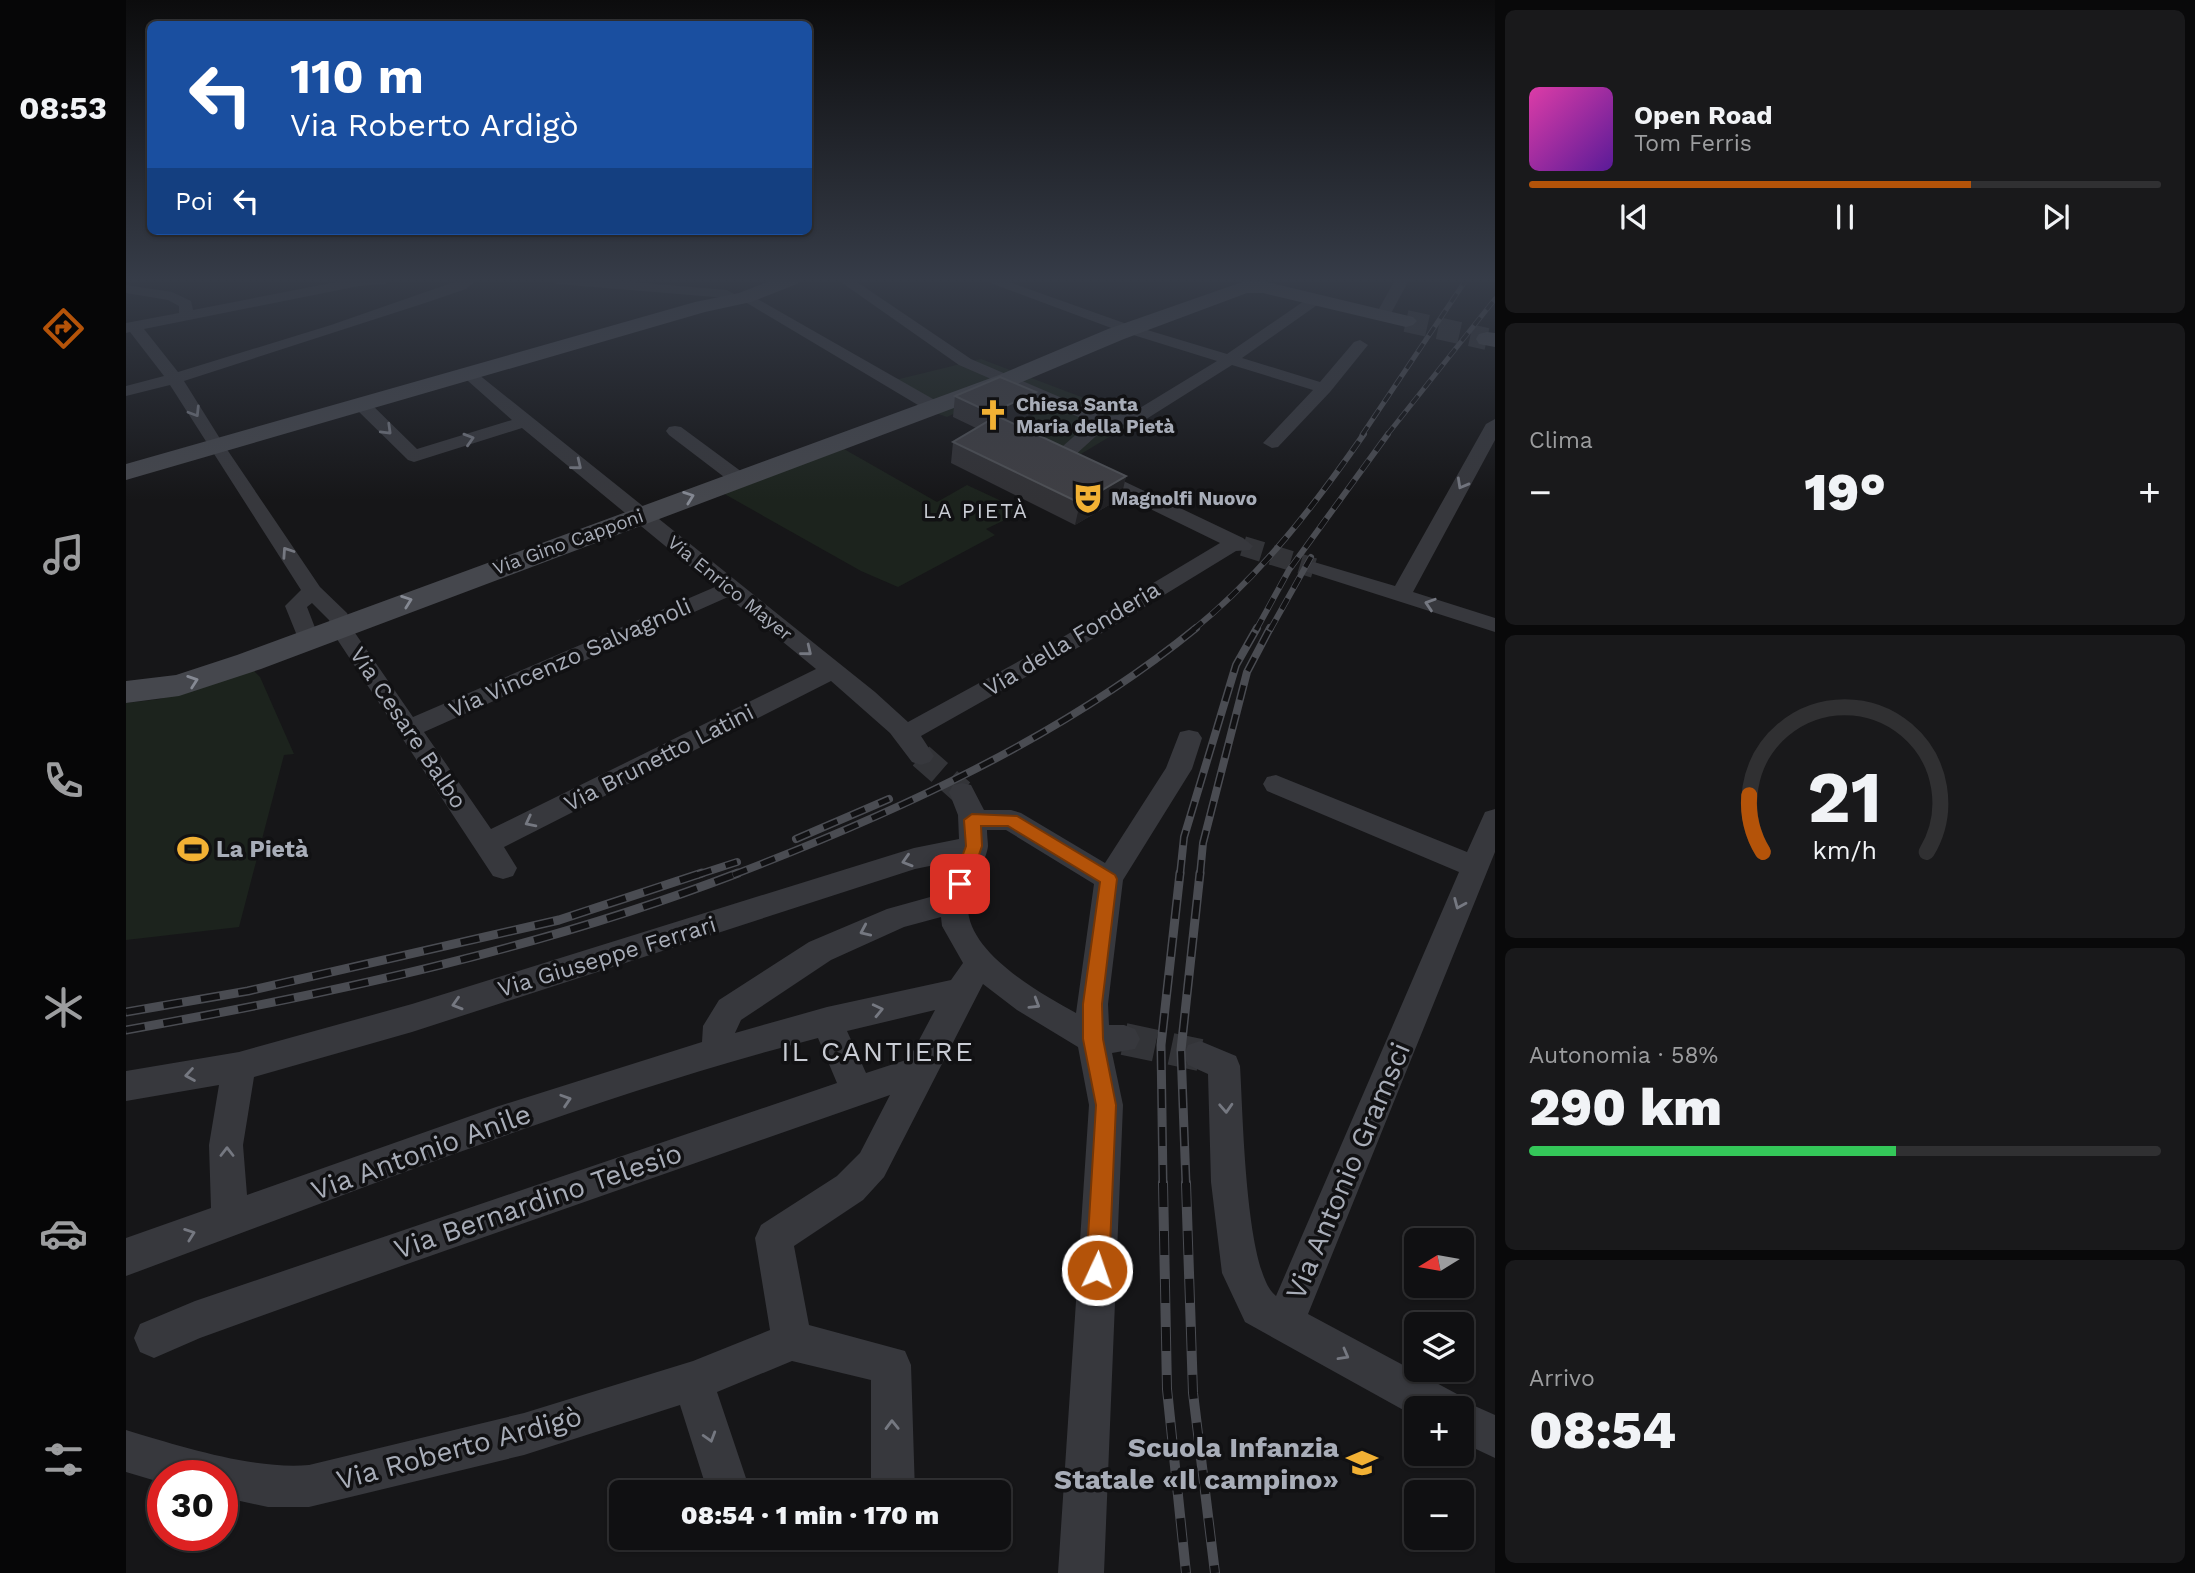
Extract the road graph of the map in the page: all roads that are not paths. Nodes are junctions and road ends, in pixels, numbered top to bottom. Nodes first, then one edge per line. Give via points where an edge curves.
1 (152, 353) edge
2 (255, 353) edge
3 (530, 353) edge
4 (837, 353) edge
5 (952, 353) edge
6 (1071, 353) edge
7 (1208, 353) edge
8 (1238, 353) edge
9 (1353, 353) edge
10 (1229, 360) junction
11 (467, 373) junction
12 (174, 379) junction
13 (1007, 380) junction
14 (887, 382) joint
15 (1324, 388) junction
16 (126, 391) edge
17 (361, 404) junction
18 (934, 407) junction
19 (1101, 421) junction
20 (524, 422) junction
21 (1495, 424) edge
22 (675, 431) dead end
23 (1272, 443) dead end
24 (215, 445) junction
25 (126, 472) edge
26 (739, 479) junction
27 (639, 516) junction
28 (1314, 568) tunnel mouth
29 (730, 588) junction
30 (312, 591) junction
31 (1401, 595) junction
32 (343, 625) junction
33 (1495, 625) edge
34 (308, 638) junction
35 (832, 671) junction
36 (126, 692) edge
37 (410, 728) junction
38 (906, 734) junction
39 (1189, 738) dead end
40 (921, 756) tunnel mouth
41 (1276, 784) dead end
42 (962, 792) tunnel mouth
43 (1495, 819) edge
44 (973, 833) junction
45 (486, 844) junction
46 (1475, 867) junction
47 (502, 868) dead end
48 (1109, 879) junction
49 (953, 902) junction
50 (970, 978) junction
51 (827, 1021) junction
52 (1108, 1039) junction
53 (717, 1052) junction
54 (1200, 1055) tunnel mouth
55 (240, 1067) junction
56 (923, 1069) junction
57 (126, 1086) edge
58 (858, 1092) junction
59 (230, 1220) junction
60 (126, 1257) edge
61 (1284, 1322) junction
62 (154, 1338) dead end
63 (792, 1341) junction
64 (693, 1381) junction
65 (1419, 1396) edge
66 (1474, 1426) edge
67 (1495, 1437) edge
68 (126, 1451) edge
69 (155, 1460) edge
70 (238, 1480) edge
71 (725, 1480) edge
72 (893, 1480) edge
73 (1081, 1573) edge

1 - 12 street, Via Cesare Balbo
2 - 12 street
3 - 11 street
4 - 14 street
5 - 13 street
6 - 13 street, Via Gino Capponi
7 - 10 street
8 - 10 street
9 - 15 street
10 - 15 street
10 - 19 street via 1134,419
11 - 17 street
11 - 20 street, Via Enrico Mayer
12 - 16 street
12 -> 24 street, Via Cesare Balbo
13 - 18 street, Via Gino Capponi
13 - 19 street
14 - 18 street
15 - 23 street
17 -> 20 street via 414,456
17 - 24 street
18 - 26 street, Via Gino Capponi
19 - 38 street, Via della Fonderia via 1060,458 1239,544
20 -> 27 street, Via Enrico Mayer
21 -> 31 street
22 - 26 street
24 - 25 street
30 -> 24 street, Via Cesare Balbo
27 -> 26 street, Via Gino Capponi
27 - 29 street, Via Enrico Mayer
32 -> 27 street, Via Gino Capponi
28 - 31 street
29 -> 35 street, Via Enrico Mayer
29 - 37 street, Via Vincenzo Salvagnoli
30 - 32 street, Via Cesare Balbo
30 - 34 street via 296,606
33 -> 31 street
32 - 34 street, Via Gino Capponi
32 - 37 street, Via Cesare Balbo via 344,633
36 -> 34 street, Via Gino Capponi via 179,685
35 - 38 street, Via Enrico Mayer
35 -> 45 street, Via Brunetto Latini
37 - 45 street, Via Cesare Balbo
38 - 40 street, Via Enrico Mayer
39 - 48 street via 1179,769
41 - 46 street
42 - 44 street via 971,807
43 - 46 street, Via Antonio Gramsci
44 - 48 street via 1011,820
44 - 49 street
44 -> 55 street, Via Giuseppe Ferrari via 914,859 425,1014
45 - 47 street, Via Cesare Balbo
46 -> 61 street, Via Antonio Gramsci
48 - 52 street via 1092,1004
49 - 50 street
49 -> 53 street via 897,917 820,951 730,1010 719,1026
51 -> 50 street, Via Antonio Anile
50 -> 52 street via 1016,992
50 - 56 street
51 - 53 street, Via Antonio Anile
51 - 58 street
52 - 73 street
59 -> 53 street, Via Antonio Anile via 556,1103
54 -> 61 street, Via Antonio Gramsci via 1224,1066 1229,1182 1241,1273 1259,1308
55 -> 57 street, Via Giuseppe Ferrari
59 -> 55 street via 226,1145
56 - 58 street, Via Bernardino Telesio
56 - 63 street via 872,1165 850,1188 774,1238
58 - 62 street, Via Bernardino Telesio via 353,1264
60 -> 59 street, Via Antonio Anile
61 -> 65 street
63 - 64 street, Via Roberto Ardigò
72 -> 63 street via 891,1365
64 - 70 street, Via Roberto Ardigò via 524,1434 314,1488 267,1487
64 -> 71 street
66 - 67 street
68 - 69 street, Via Roberto Ardigò

